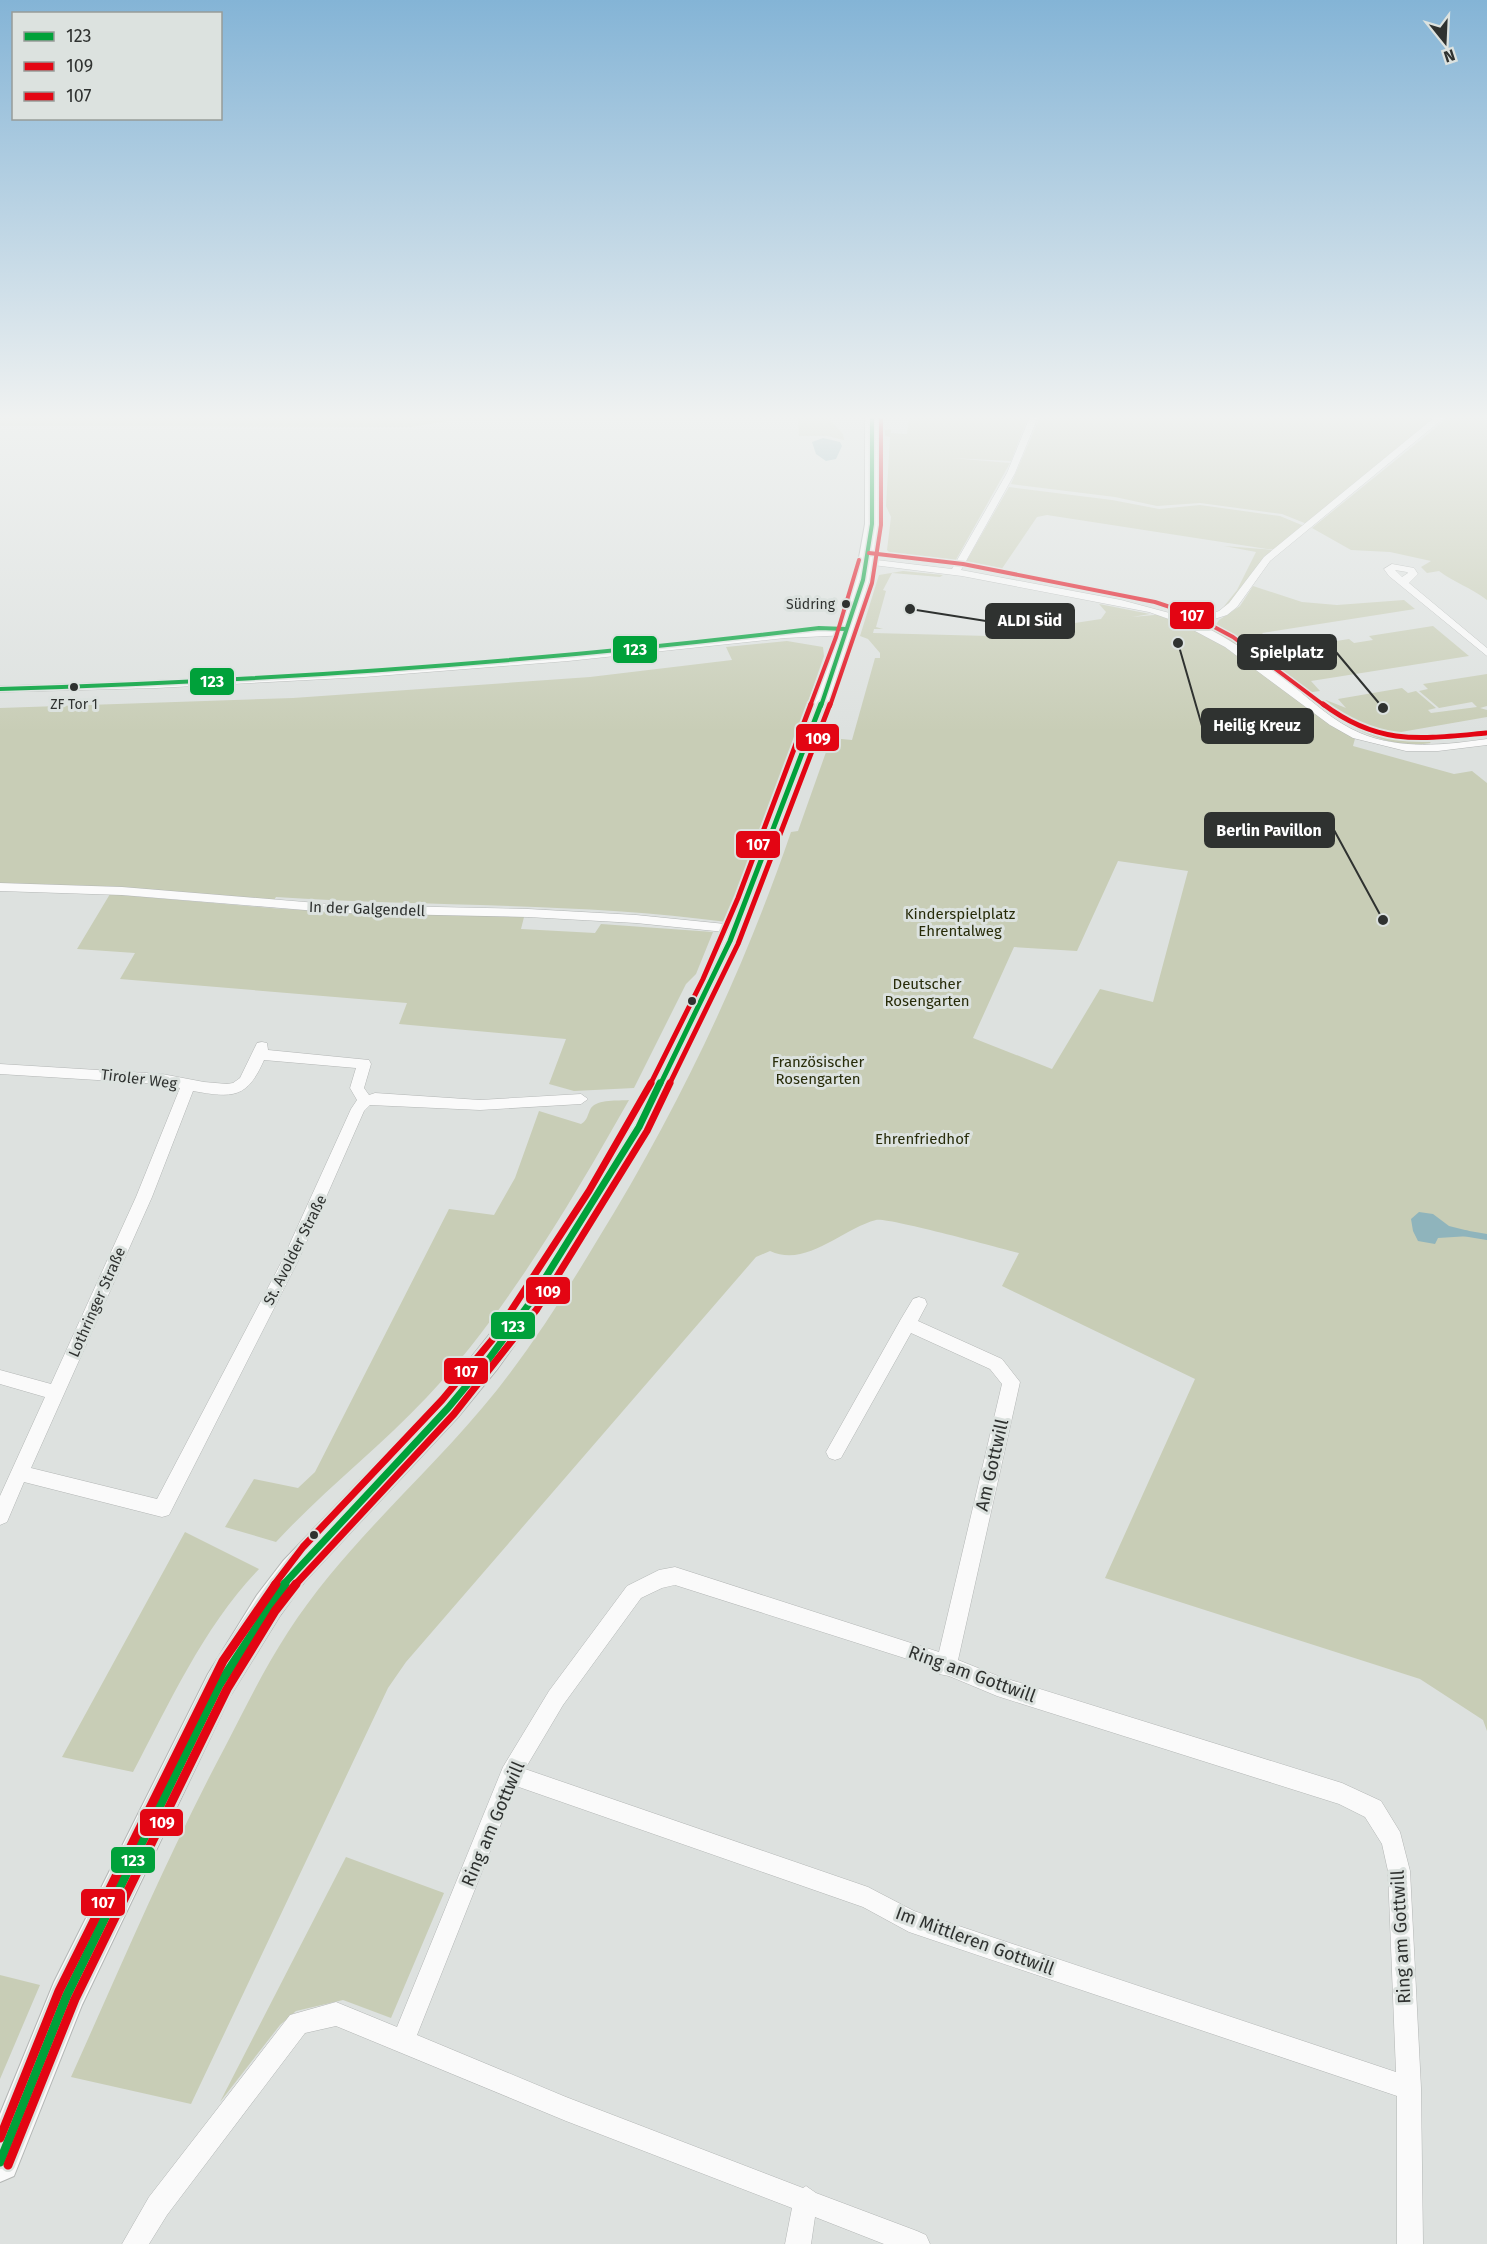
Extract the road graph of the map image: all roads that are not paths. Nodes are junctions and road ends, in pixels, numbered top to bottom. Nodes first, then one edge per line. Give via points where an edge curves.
1 (870, 522) edge
2 (984, 522) edge
3 (1312, 522) edge
4 (868, 562) junction
5 (956, 571) junction
6 (1405, 580) junction
7 (1172, 617) junction
8 (1215, 617) junction
9 (1208, 635) junction
10 (843, 637) junction
11 (683, 646) junction
12 (1487, 653) edge
13 (0, 689) edge
14 (1487, 741) edge
15 (0, 887) edge
16 (735, 928) junction
17 (0, 1069) edge
18 (188, 1086) junction
19 (580, 1099) dead end
20 (365, 1101) junction
21 (919, 1304) dead end
22 (907, 1324) junction
23 (0, 1377) edge
24 (56, 1393) junction
25 (835, 1452) dead end
26 (20, 1473) junction
27 (0, 1516) edge
28 (946, 1667) junction
29 (510, 1774) junction
30 (403, 2041) junction
31 (1409, 2088) junction
32 (0, 2163) edge
33 (806, 2199) junction
34 (135, 2244) edge
35 (798, 2244) edge
36 (917, 2244) edge
37 (1410, 2244) edge

1 - 4 main road
2 - 5 street
3 - 8 street via 1266,559 1233,605
4 - 5 street
4 - 10 main road
5 - 7 street
6 - 6 street via 1392,574 1390,568 1404,567 1413,572
6 - 12 street
7 - 8 street
7 - 9 street
8 - 9 street
9 - 14 street via 1356,735 1413,749
10 - 11 street via 770,637
10 - 11 street via 819,628
10 - 16 main road via 820,708
11 - 13 street via 326,676
15 - 16 street, In der Galgendell via 122,891 341,909 645,919
16 - 32 main road via 639,1127 529,1304 448,1407 294,1571 219,1685 67,1995
17 - 18 street, Tiroler Weg via 162,1079
18 - 20 street, Tiroler Weg via 242,1086 261,1051 364,1064 357,1088
18 - 24 street, Lothringer Straße via 144,1197
19 - 20 street via 480,1105 383,1098
20 - 26 street, St. Avolder Straße via 297,1248 162,1509
21 - 22 street
22 - 25 street
22 - 28 street, Am Gottwill via 996,1364 1011,1382
23 - 24 street
24 - 26 street, Lothringer Straße
26 - 27 street, Lothringer Straße
28 - 29 street, Ring am Gottwill via 921,1654 675,1576 659,1578 634,1592 556,1698
28 - 31 street, Ring am Gottwill via 1342,1794 1373,1809 1392,1840 1400,1871
29 - 30 street, Ring am Gottwill
29 - 31 street, Im Mittleren Gottwill via 868,1898 909,1921
30 - 33 street via 566,2109
30 - 34 street via 336,2014 298,2023 158,2206
31 - 37 street, Ring am Gottwill
33 - 35 street
33 - 36 street

